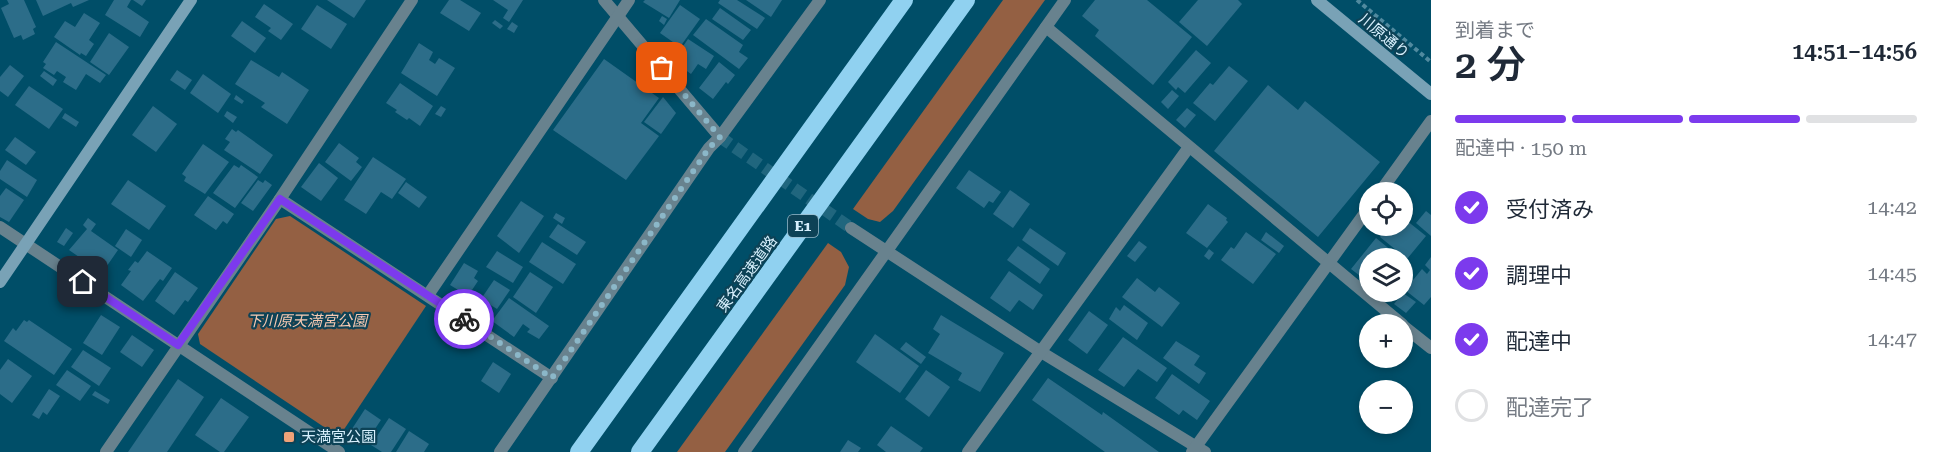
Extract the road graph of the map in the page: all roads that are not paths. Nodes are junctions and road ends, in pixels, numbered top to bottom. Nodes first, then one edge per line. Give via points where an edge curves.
1 (191, 0) edge
2 (412, 0) edge
3 (604, 0) edge
4 (629, 0) edge
5 (820, 0) edge
6 (904, 0) edge
7 (966, 0) edge
8 (1065, 0) edge
9 (1317, 0) edge
10 (618, 17) junction
11 (1046, 27) junction
12 (1431, 94) edge
13 (1431, 121) edge
14 (720, 137) junction
15 (1189, 147) junction
16 (1387, 182) edge
17 (280, 199) junction
18 (1359, 221) edge
19 (0, 228) edge
20 (851, 228) tunnel mouth
21 (26, 244) junction
22 (886, 252) junction
23 (1329, 263) junction
24 (0, 282) edge
25 (428, 295) junction
26 (1390, 314) edge
27 (1413, 333) edge
28 (178, 345) junction
29 (1431, 348) edge
30 (1041, 352) junction
31 (552, 378) junction
32 (1198, 450) edge
33 (106, 452) edge
34 (339, 452) edge
35 (500, 452) edge
36 (579, 452) edge
37 (640, 452) edge
38 (744, 452) edge
39 (968, 452) edge

1 - 21 street
2 - 17 street
3 - 10 street
4 - 10 street
5 - 14 street
6 - 36 highway
7 - 37 highway, 東名高速道路 / E1
8 - 11 street
9 - 12 street, 川原通り
10 - 14 street
10 - 25 street
11 - 15 street
11 - 22 street
13 - 16 street
14 - 31 street
15 - 23 street
15 - 30 street
17 - 25 street
17 - 28 street
18 - 23 street
19 - 21 street
20 - 22 street
21 - 24 street
21 - 28 street
22 - 30 street
22 - 38 street
23 - 26 street
23 - 32 street
25 - 31 street
27 - 29 street
28 - 33 street
28 - 34 street
30 - 32 street
30 - 39 street
31 - 35 street

